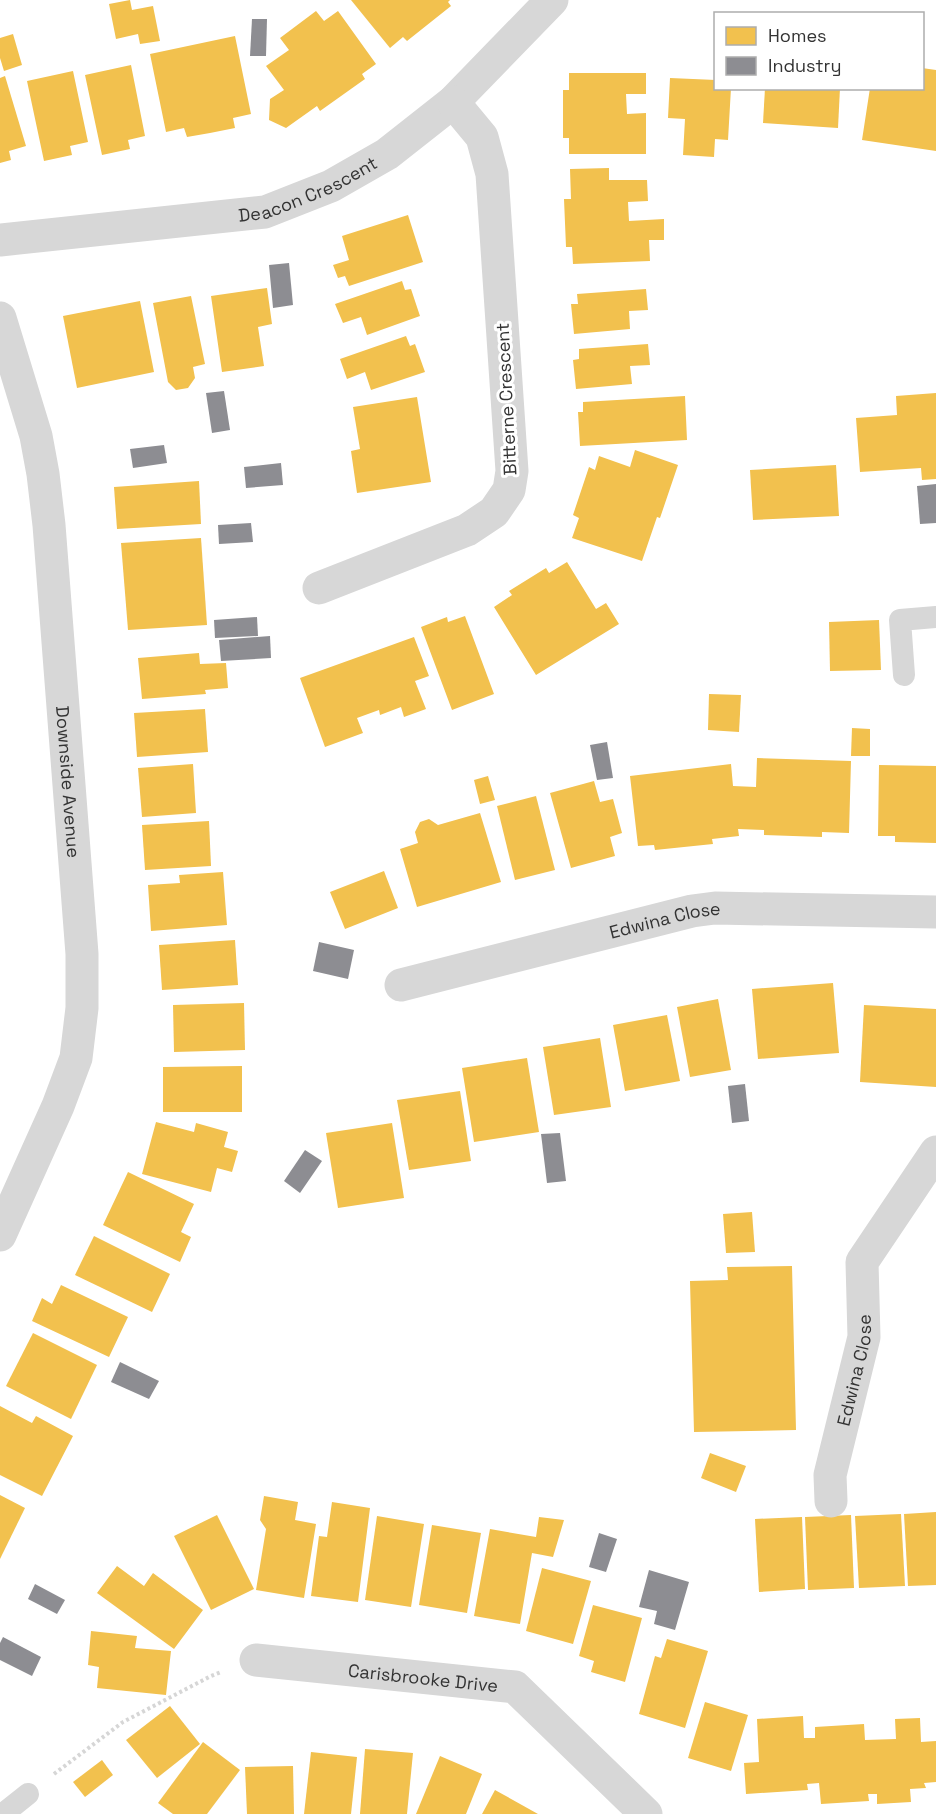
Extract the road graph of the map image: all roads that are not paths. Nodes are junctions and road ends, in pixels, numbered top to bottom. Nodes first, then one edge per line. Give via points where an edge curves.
1 (552, 0) edge
2 (453, 102) junction
3 (0, 240) edge
4 (0, 318) edge
5 (319, 588) dead end
6 (936, 617) edge
7 (904, 675) dead end
8 (936, 912) edge
9 (401, 986) dead end
10 (936, 1152) edge
11 (0, 1235) edge
12 (831, 1502) dead end
13 (256, 1660) road end
14 (28, 1794) road end
15 (3, 1814) edge
16 (646, 1814) edge

1 - 2 street, Deacon Crescent
2 - 3 street, Deacon Crescent via 387,154 331,186 265,212
2 - 5 street, Bitterne Crescent via 482,137 492,174 512,471 509,490 494,512 467,530
4 - 11 street, Downside Avenue via 36,436 50,532 82,954 82,1008 76,1058
6 - 7 lane via 900,620
8 - 9 street, Edwina Close via 715,908
10 - 12 street, Edwina Close via 862,1262 864,1336 831,1475
13 - 16 street, Carisbrooke Drive via 515,1687
14 - 15 lane

